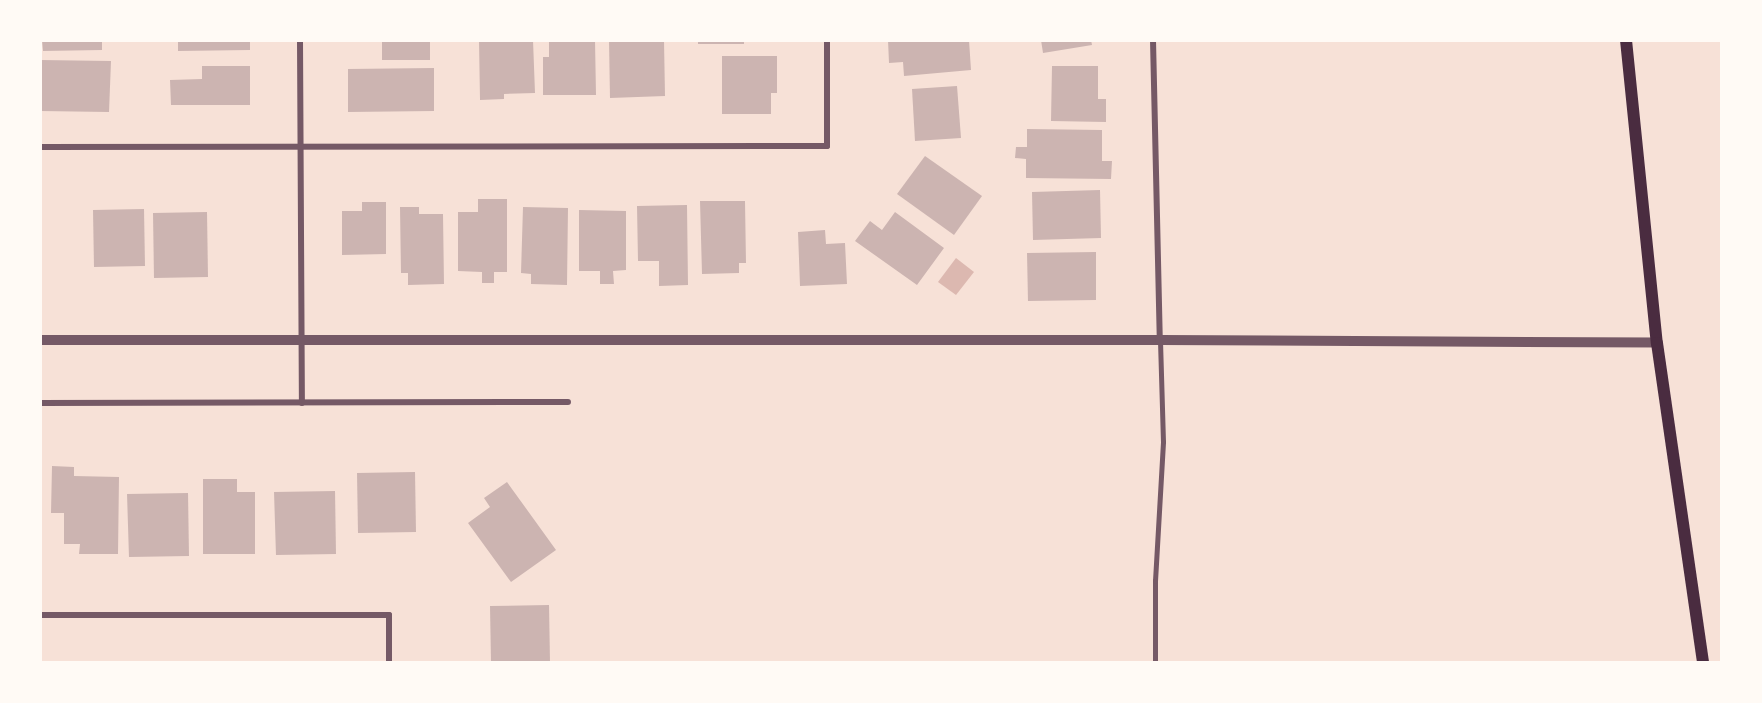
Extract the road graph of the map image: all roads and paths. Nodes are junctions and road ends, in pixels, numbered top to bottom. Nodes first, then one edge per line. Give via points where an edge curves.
1 (300, 40) edge
2 (827, 40) edge
3 (1153, 40) edge
4 (1626, 40) edge
5 (40, 147) edge
6 (301, 148) junction
7 (40, 340) edge
8 (303, 340) junction
9 (1160, 340) junction
10 (1657, 343) junction
11 (568, 402) dead end
12 (40, 403) edge
13 (302, 403) junction
14 (40, 615) edge
15 (389, 663) edge
16 (1155, 663) edge
17 (1703, 663) edge

1 - 6 street
2 - 6 street via 827,146
3 - 9 street
4 - 10 main road
5 - 6 street
6 - 8 street
7 - 8 street
8 - 9 street
8 - 13 street
9 - 10 street
9 - 16 lane via 1163,442
10 - 17 main road
11 - 13 street
12 - 13 street
14 - 15 street via 388,615

